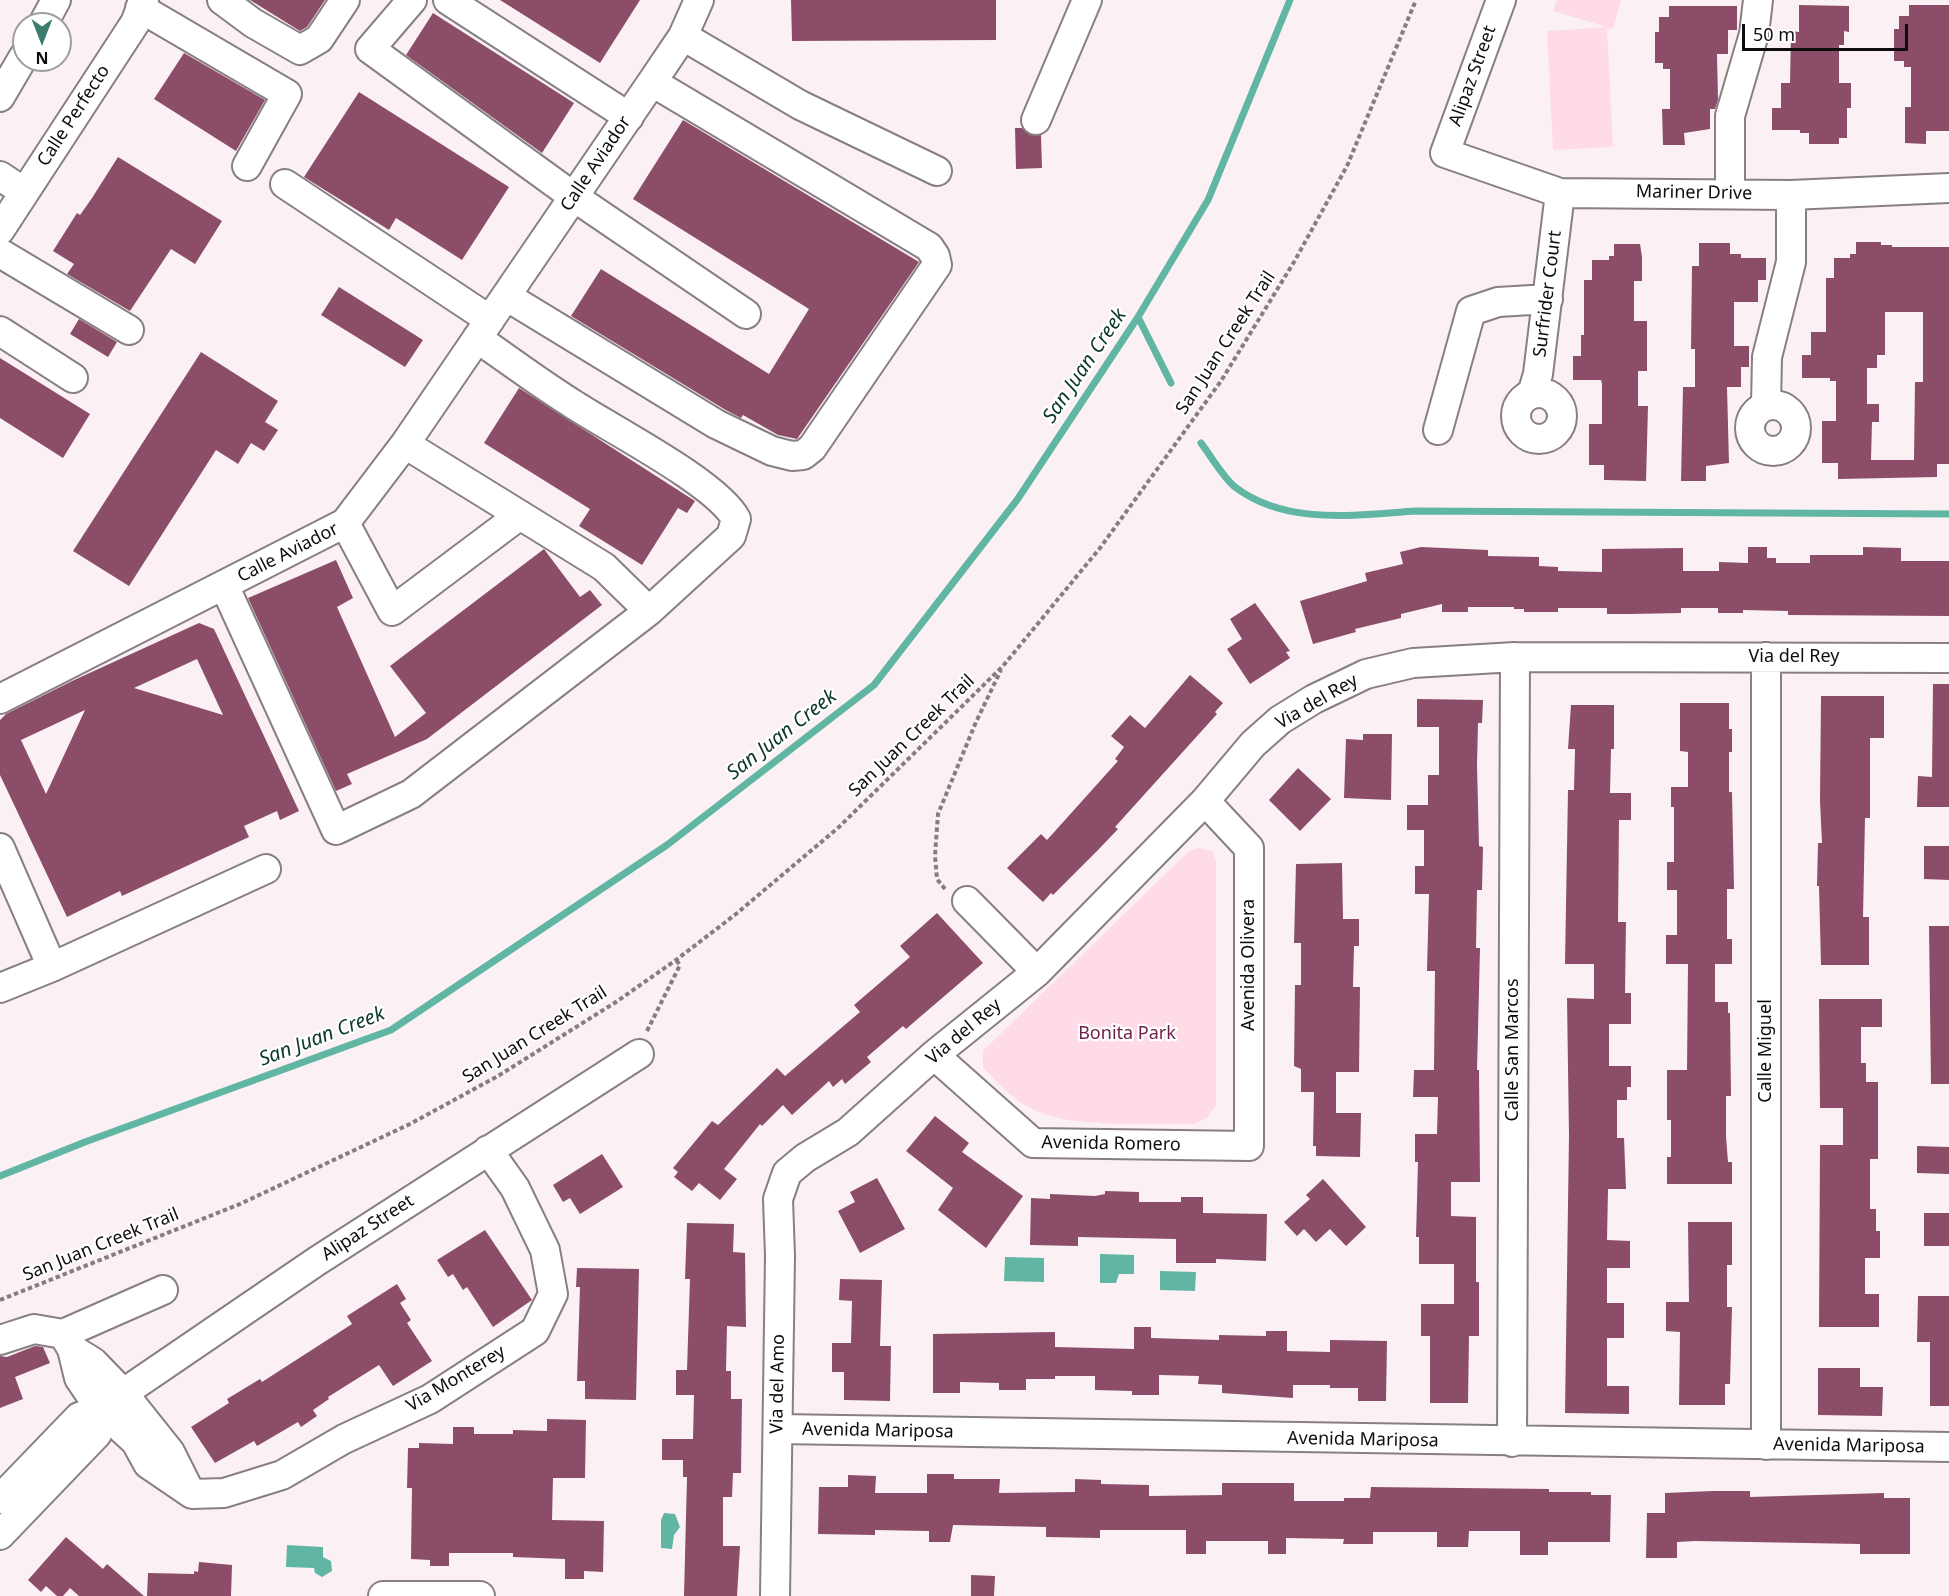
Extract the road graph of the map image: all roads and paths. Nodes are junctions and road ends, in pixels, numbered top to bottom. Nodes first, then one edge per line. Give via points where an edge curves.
1 (222, 0) edge
2 (345, 0) edge
3 (412, 0) edge
4 (448, 0) edge
5 (1087, 0) edge
6 (1416, 0) edge
7 (1501, 0) edge
8 (1758, 0) edge
9 (696, 2) edge
10 (142, 4) edge
11 (683, 36) junction
12 (15, 72) edge
13 (652, 82) junction
14 (0, 97) edge
15 (628, 117) junction
16 (1036, 120) dead end
17 (1445, 153) joint
18 (247, 166) dead end
19 (937, 171) dead end
20 (0, 176) edge
21 (285, 184) dead end
22 (1949, 188) edge
23 (24, 192) junction
24 (1560, 193) junction
25 (1730, 193) junction
26 (1791, 195) junction
27 (574, 197) junction
28 (0, 230) edge
29 (0, 253) edge
30 (506, 296) junction
31 (1548, 299) junction
32 (746, 314) dead end
33 (484, 329) junction
34 (129, 330) dead end
35 (0, 331) edge
36 (73, 378) dead end
37 (1532, 394) dead end
38 (1766, 405) dead end
39 (1438, 430) dead end
40 (405, 444) junction
41 (520, 515) junction
42 (345, 523) junction
43 (224, 585) junction
44 (649, 611) junction
45 (1515, 657) junction
46 (1766, 657) junction
47 (1949, 658) edge
48 (1003, 666) junction
49 (0, 699) edge
50 (1205, 801) junction
51 (0, 848) edge
52 (266, 869) dead end
53 (967, 900) joint
54 (676, 960) junction
55 (52, 967) junction
56 (1037, 972) junction
57 (0, 988) edge
58 (639, 1054) joint
59 (934, 1055) junction
60 (1249, 1146) joint
61 (488, 1150) junction
62 (787, 1173) joint
63 (163, 1290) dead end
64 (0, 1300) edge
65 (0, 1340) edge
66 (68, 1341) junction
67 (112, 1401) junction
68 (778, 1429) junction
69 (1512, 1442) junction
70 (1766, 1445) junction
71 (1949, 1447) edge
72 (0, 1499) edge
73 (0, 1535) edge
74 (383, 1596) edge
75 (480, 1596) edge
76 (775, 1596) edge

1 - 2 street via 300,50 319,39
3 - 27 street via 370,49
4 - 15 street
5 - 16 street
6 - 48 path, San Juan Creek Trail via 1347,166 1227,371 1100,548
7 - 17 street, Alipaz Street
8 - 25 street via 1754,34 1730,116
9 - 11 street, Calle Aviador
10 - 18 street via 287,94
10 - 23 street, Calle Perfecto via 135,23
11 - 13 street, Calle Aviador
11 - 19 street via 800,105
12 - 14 street
13 - 15 street, Calle Aviador
13 - 30 street via 929,248 937,265 812,448 803,455 792,456 772,451 716,424
15 - 27 street, Calle Aviador
17 - 24 street, Mariner Drive
20 - 23 street
21 - 33 street
22 - 26 street, Mariner Drive
23 - 28 street, Calle Perfecto
24 - 25 street, Mariner Drive
24 - 31 street, Surfrider Court
25 - 26 street, Mariner Drive
26 - 38 street via 1791,261 1767,357
27 - 30 street, Calle Aviador
27 - 32 street
29 - 34 street
30 - 33 street, Calle Aviador
31 - 37 street, Surfrider Court
31 - 39 street via 1498,302 1471,311
33 - 40 street, Calle Aviador
33 - 44 street via 574,405 682,471 730,507 736,519 731,536
35 - 36 street
40 - 41 street
40 - 42 street, Calle Aviador
41 - 42 street, Calle Aviador via 392,611
41 - 44 street via 604,567
42 - 43 street, Calle Aviador
43 - 44 street via 336,830 411,794
43 - 49 street, Calle Aviador
45 - 46 street, Via del Rey
45 - 50 street, Via del Rey via 1413,663 1366,674 1280,720 1253,744
45 - 69 street, Calle San Marcos
46 - 47 street, Via del Rey
46 - 70 street, Calle Miguel
48 - 53 path, San Juan Creek Trail via 938,814 938,879 952,900
48 - 54 path, San Juan Creek Trail via 839,827
50 - 56 street, Via del Rey
50 - 60 street, Avenida Olivera via 1249,848
51 - 55 street
52 - 55 street
53 - 56 street
54 - 58 path via 680,965 649,1024
54 - 64 path, San Juan Creek Trail via 548,1045 410,1124 240,1204
55 - 57 street
56 - 59 street, Via del Rey
58 - 61 street, Alipaz Street
59 - 60 street, Avenida Romero via 1033,1143
59 - 62 street, Via del Rey via 848,1132
61 - 67 street, Alipaz Street
61 - 67 street, Via Monterey via 515,1188 545,1250 553,1294 535,1331 430,1399 344,1438 282,1475 224,1493 192,1494 148,1464
62 - 68 street, Via del Amo via 778,1199
63 - 66 street
65 - 66 street via 34,1329
66 - 67 street, Via Monterey via 79,1378
67 - 72 street, Alipaz Street via 79,1418
67 - 73 street via 97,1434
68 - 69 street, Avenida Mariposa
68 - 76 street, Via del Amo
69 - 70 street, Avenida Mariposa
70 - 71 street, Avenida Mariposa
74 - 75 street

